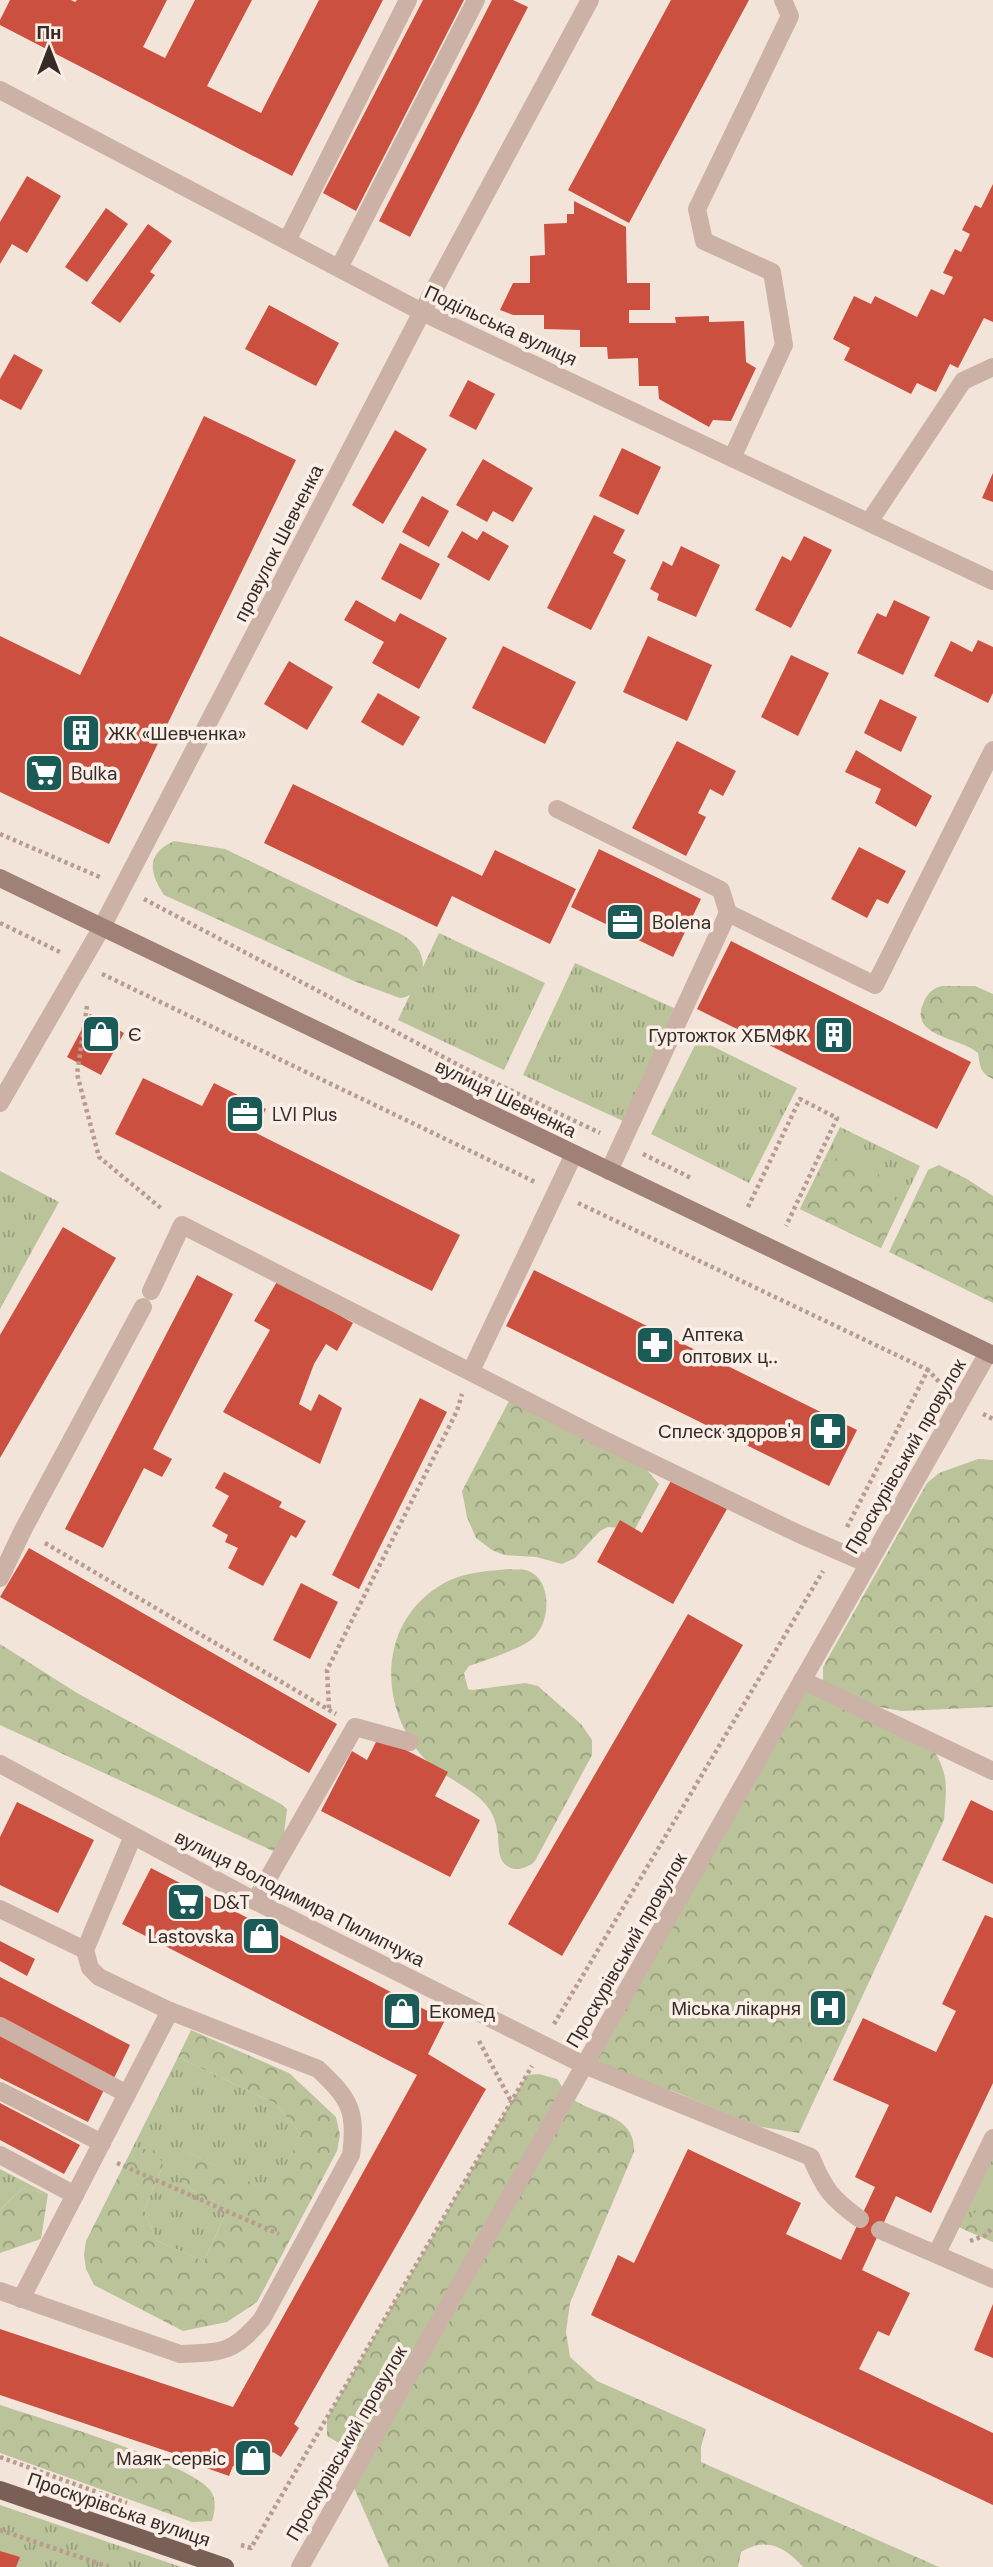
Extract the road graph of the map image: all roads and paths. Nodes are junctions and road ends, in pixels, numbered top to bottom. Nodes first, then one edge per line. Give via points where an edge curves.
1 (408, 0) edge
2 (475, 0) edge
3 (590, 0) edge
4 (783, 0) edge
5 (0, 90) edge
6 (287, 240) junction
7 (339, 268) junction
8 (422, 312) junction
9 (993, 367) edge
10 (732, 458) junction
11 (869, 523) junction
12 (993, 581) edge
13 (993, 750) edge
14 (557, 809) dead end
15 (0, 834) edge
16 (0, 878) edge
17 (123, 888) junction
18 (729, 913) junction
19 (0, 923) edge
20 (102, 927) junction
21 (81, 964) junction
22 (88, 996) dead end
23 (0, 1103) edge
24 (623, 1144) junction
25 (574, 1154) junction
26 (609, 1171) junction
27 (703, 1184) dead end
28 (555, 1192) junction
29 (737, 1202) dead end
30 (748, 1207) junction
31 (758, 1212) dead end
32 (777, 1222) dead end
33 (182, 1225) junction
34 (786, 1226) junction
35 (793, 1230) dead end
36 (151, 1291) dead end
37 (143, 1307) dead end
38 (990, 1354) edge
39 (928, 1370) junction
40 (471, 1371) junction
41 (960, 1403) junction
42 (23, 1530) junction
43 (836, 1549) junction
44 (868, 1564) junction
45 (0, 1578) edge
46 (802, 1680) junction
47 (329, 1709) junction
48 (355, 1727) junction
49 (410, 1742) dead end
50 (0, 1764) edge
51 (993, 1771) edge
52 (133, 1836) junction
53 (255, 1901) junction
54 (0, 1909) edge
55 (85, 1950) junction
56 (170, 2011) junction
57 (0, 2026) edge
58 (473, 2029) dead end
59 (545, 2045) junction
60 (584, 2065) junction
61 (0, 2091) edge
62 (127, 2094) junction
63 (511, 2102) junction
64 (993, 2138) edge
65 (99, 2148) junction
66 (0, 2155) edge
67 (75, 2195) junction
68 (860, 2219) dead end
69 (880, 2230) dead end
70 (303, 2244) junction
71 (937, 2253) junction
72 (993, 2279) edge
73 (0, 2291) edge
74 (21, 2299) junction
75 (0, 2490) edge
76 (0, 2530) edge
77 (250, 2548) dead end
78 (109, 2567) edge
79 (225, 2567) edge
80 (300, 2567) edge

1 - 6 street
2 - 7 street
3 - 8 street, провулок Шевченка
4 - 10 street via 790,16 697,209 704,240 772,272 784,345
5 - 6 street, Подільська вулиця
6 - 7 street, Подільська вулиця
7 - 8 street, Подільська вулиця
8 - 10 street, Подільська вулиця
8 - 17 street, провулок Шевченка
9 - 11 street via 963,382
10 - 11 street, Подільська вулиця
11 - 12 street, Подільська вулиця
13 - 18 street via 876,985
14 - 18 street via 721,890
15 - 17 path
16 - 20 main road, вулиця Шевченка
17 - 20 street, провулок Шевченка
17 - 24 path via 468,1070
18 - 24 street
19 - 21 path
20 - 21 street, провулок Шевченка
20 - 25 main road, вулиця Шевченка
21 - 23 street, провулок Шевченка
21 - 28 path
22 - 33 path via 78,1074 99,1157
24 - 26 street
24 - 27 path
25 - 26 main road, вулиця Шевченка
25 - 28 street
26 - 38 main road, вулиця Шевченка
28 - 39 path
28 - 40 street
29 - 30 path
30 - 31 path
30 - 34 path via 800,1099 837,1118
32 - 34 path
33 - 36 street
33 - 40 street
34 - 35 path
37 - 42 street
38 - 41 street, Проскурівський провулок
39 - 41 path
39 - 43 path
40 - 43 street via 598,1437
40 - 47 path via 457,1410 327,1670
41 - 44 street, Проскурівський провулок
42 - 45 street
42 - 47 path
43 - 44 street
43 - 59 path via 552,2026
44 - 46 street, Проскурівський провулок
46 - 51 street
46 - 60 street, Проскурівський провулок
47 - 48 path
48 - 49 street
48 - 53 street
50 - 52 street, вулиця Володимира Пилипчука
52 - 53 street, вулиця Володимира Пилипчука
52 - 55 street
53 - 59 street, вулиця Володимира Пилипчука
54 - 55 street
55 - 56 street via 90,1968 99,1977
56 - 62 street
56 - 70 street via 318,2069 348,2103 354,2128 351,2155
57 - 62 street
58 - 63 path
59 - 60 street, вулиця Володимира Пилипчука
59 - 63 path
60 - 68 street, вулиця Володимира Пилипчука via 811,2157 837,2203
60 - 80 street, Проскурівський провулок
61 - 65 street
62 - 65 street
63 - 77 path
64 - 71 street
65 - 67 street
65 - 70 path
66 - 67 street
67 - 74 street
69 - 71 street
70 - 74 street via 262,2319 233,2347 208,2353 180,2354
71 - 72 street
73 - 74 street
75 - 79 main road, Проскурівська вулиця
76 - 78 path

